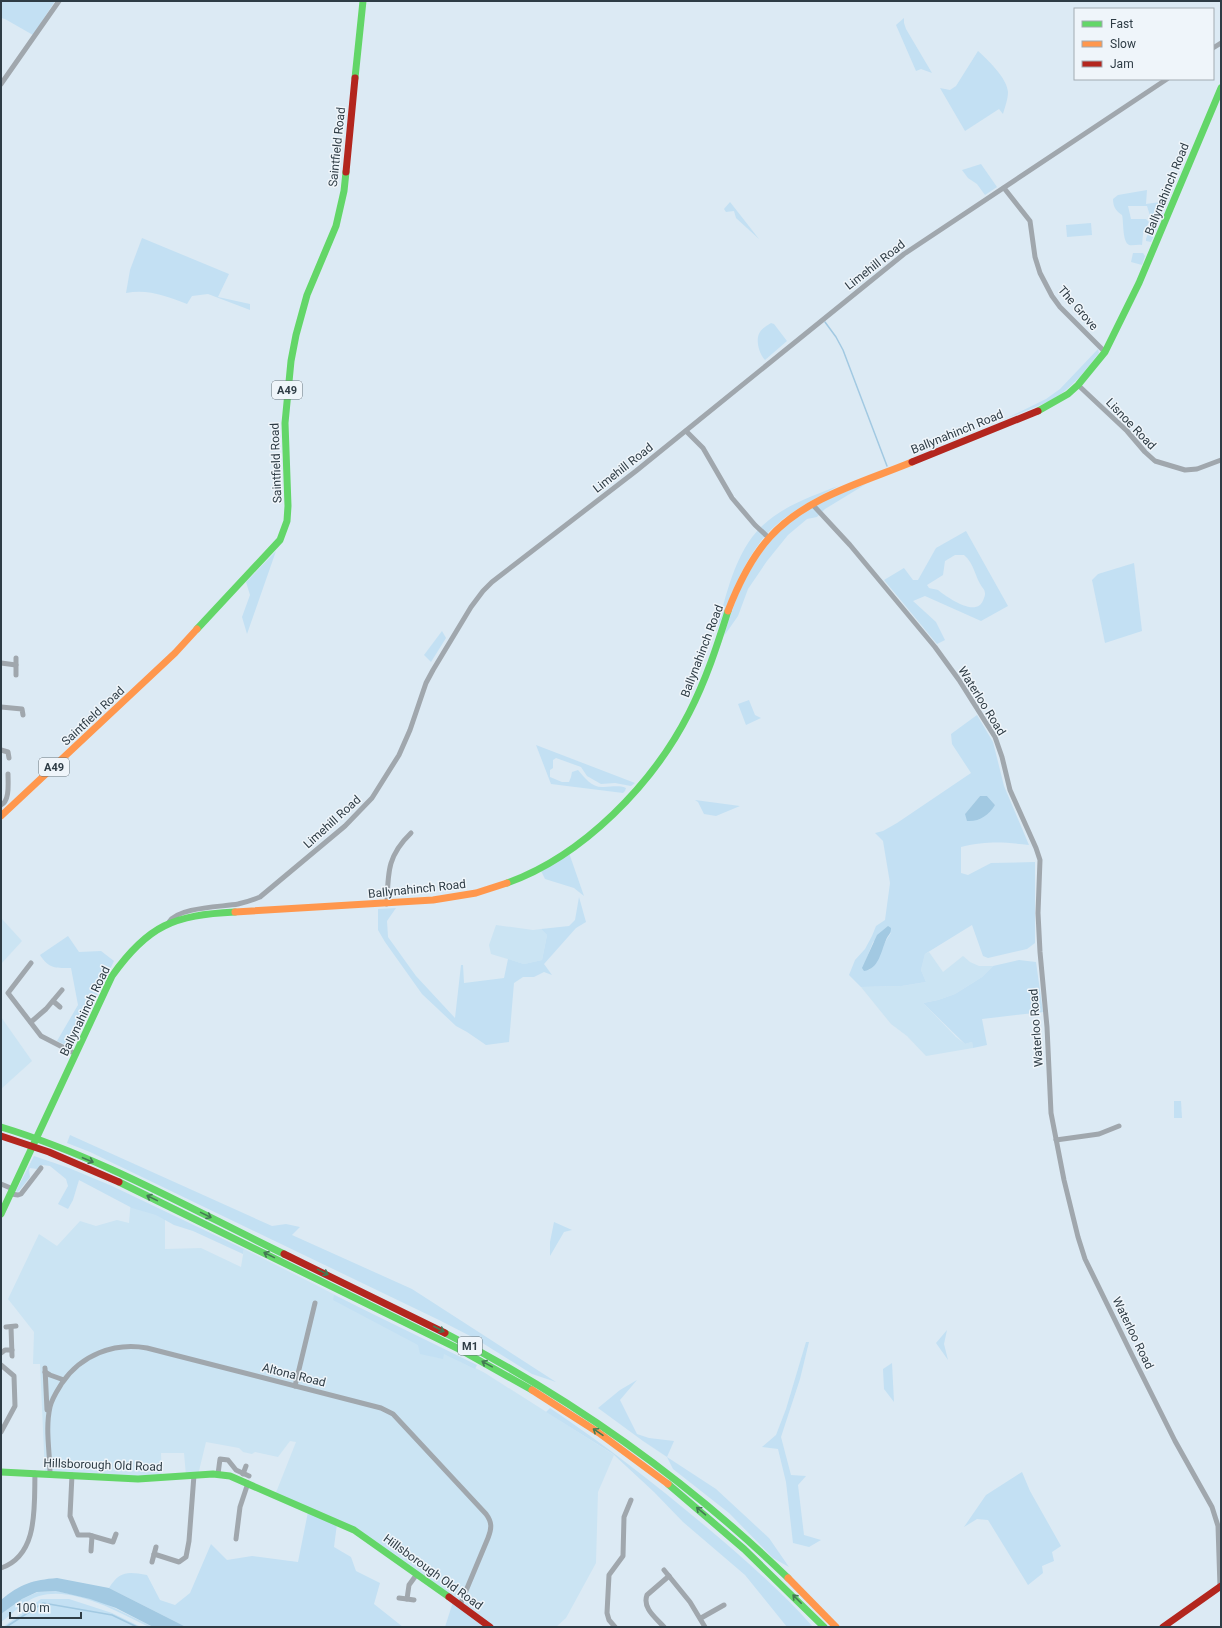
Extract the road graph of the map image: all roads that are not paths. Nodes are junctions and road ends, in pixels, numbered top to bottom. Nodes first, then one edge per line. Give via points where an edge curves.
1 (59, 1) edge
2 (363, 1) edge
3 (1165, 80) edge
4 (1, 84) edge
5 (1221, 88) edge
6 (1004, 188) junction
7 (1105, 352) junction
8 (1078, 385) junction
9 (686, 431) junction
10 (1221, 460) edge
11 (812, 504) junction
12 (769, 538) junction
13 (16, 658) dead end
14 (1, 663) edge
15 (16, 665) junction
16 (16, 675) dead end
17 (1, 706) edge
18 (23, 710) dead end
19 (1, 750) edge
20 (9, 753) dead end
21 (8, 774) dead end
22 (1, 805) edge
23 (1, 816) edge
24 (411, 833) dead end
25 (387, 904) junction
26 (168, 924) junction
27 (32, 963) dead end
28 (62, 990) dead end
29 (53, 1001) junction
30 (60, 1007) dead end
31 (31, 1022) junction
32 (76, 1054) junction
33 (1, 1126) edge
34 (1119, 1126) dead end
35 (1, 1136) edge
36 (1, 1140) edge
37 (1056, 1140) junction
38 (22, 1143) junction
39 (41, 1168) dead end
40 (1, 1184) edge
41 (12, 1191) junction
42 (1, 1214) edge
43 (315, 1303) dead end
44 (11, 1327) dead end
45 (12, 1350) junction
46 (1, 1353) edge
47 (12, 1356) dead end
48 (1, 1365) edge
49 (64, 1380) junction
50 (295, 1386) junction
51 (48, 1422) junction
52 (1, 1432) edge
53 (246, 1466) dead end
54 (1, 1472) edge
55 (35, 1473) junction
56 (50, 1474) junction
57 (218, 1474) junction
58 (243, 1474) junction
59 (72, 1475) junction
60 (194, 1476) junction
61 (248, 1480) junction
62 (631, 1500) dead end
63 (116, 1534) dead end
64 (92, 1536) junction
65 (236, 1539) dead end
66 (156, 1547) dead end
67 (91, 1551) dead end
68 (154, 1554) junction
69 (152, 1562) dead end
70 (1, 1568) edge
71 (664, 1570) dead end
72 (417, 1574) junction
73 (669, 1576) junction
74 (1220, 1586) edge
75 (399, 1598) dead end
76 (407, 1599) junction
77 (414, 1600) dead end
78 (460, 1605) junction
79 (724, 1605) dead end
80 (701, 1618) junction
81 (490, 1627) edge
82 (615, 1627) edge
83 (664, 1627) edge
84 (705, 1627) edge
85 (824, 1627) edge
86 (836, 1627) edge
87 (1163, 1627) edge

1 - 4 street
2 - 23 main road, Saintfield Road / A49 via 344,191 336,226 307,295 291,361 285,423 288,506 285,529 280,540 175,653
3 - 6 street, Limehill Road
5 - 7 main road, Ballynahinch Road via 1139,283
6 - 7 street, The Grove via 1030,220 1035,257 1052,296
6 - 9 street, Limehill Road via 904,254
7 - 8 main road, Ballynahinch Road
8 - 10 street, Lisnoe Road via 1155,461 1185,470 1197,469
8 - 11 main road, Ballynahinch Road via 1068,394 1037,412
9 - 12 street via 703,448 732,498
9 - 26 street, Limehill Road via 483,591 426,683 399,755 372,798 345,826 260,897 237,904 186,912 171,919
11 - 12 main road, Ballynahinch Road
11 - 37 street, Waterloo Road via 850,545 935,647 995,737 1010,790 1040,860 1040,952 1051,1113
12 - 25 main road, Ballynahinch Road via 740,582 702,687 687,717 662,757 622,804 571,848 508,883 454,897
13 - 15 street
14 - 15 street
15 - 16 street
17 - 18 street
19 - 20 street
21 - 22 street via 7,799
24 - 25 street via 391,861
25 - 26 main road, Ballynahinch Road via 222,914 190,917
26 - 32 main road, Ballynahinch Road via 148,936 117,969
27 - 31 street via 8,993
28 - 29 street
29 - 30 street
29 - 31 street
31 - 32 street via 42,1036
32 - 41 main road, Ballynahinch Road
33 -> 86 main road, M1 via 128,1177 483,1352 577,1408 700,1499 779,1569
34 - 37 street via 1099,1134
35 - 38 main road, M1
36 - 38 main road
37 - 74 street, Waterloo Road via 1078,1237 1086,1259 1175,1441 1216,1517
85 -> 38 main road, M1 via 768,1570 670,1485 599,1433 528,1388 459,1349 107,1176
39 - 41 street via 21,1194
40 - 41 street
41 - 42 main road, Ballynahinch Road
43 - 50 street
44 - 45 street
45 - 46 street
45 - 47 street
48 - 52 street via 14,1376 16,1403
49 - 50 street, Altona Road via 84,1360 97,1353 134,1346
49 - 51 street, Altona Road via 52,1399
49 - 51 street via 50,1375 45,1370
50 - 78 street, Altona Road via 390,1411 486,1514 491,1522 491,1531
51 - 56 street, Altona Road
53 - 58 street
54 - 55 main road, Hillsborough Old Road
55 - 56 main road, Hillsborough Old Road
55 - 70 street via 29,1541 20,1557
56 - 59 main road, Hillsborough Old Road
57 - 58 street via 217,1458 228,1460
57 - 60 main road, Hillsborough Old Road
57 - 61 main road, Hillsborough Old Road
58 - 61 street
59 - 60 main road, Hillsborough Old Road via 151,1479
59 - 64 street via 70,1516 78,1535
60 - 68 street via 186,1557 179,1562
61 - 65 street via 240,1507
61 - 72 main road, Hillsborough Old Road via 362,1535
62 - 82 street via 624,1517 623,1556 609,1575 607,1613
63 - 64 street via 113,1542
64 - 67 street
66 - 68 street
68 - 69 street
71 - 73 street
72 - 76 street via 409,1585
72 - 78 main road, Hillsborough Old Road
73 - 80 street
73 - 83 street via 647,1595 646,1599 646,1607
74 - 87 main road
75 - 76 street
76 - 77 street
78 - 81 main road, Hillsborough Old Road
79 - 80 street
80 - 84 street

